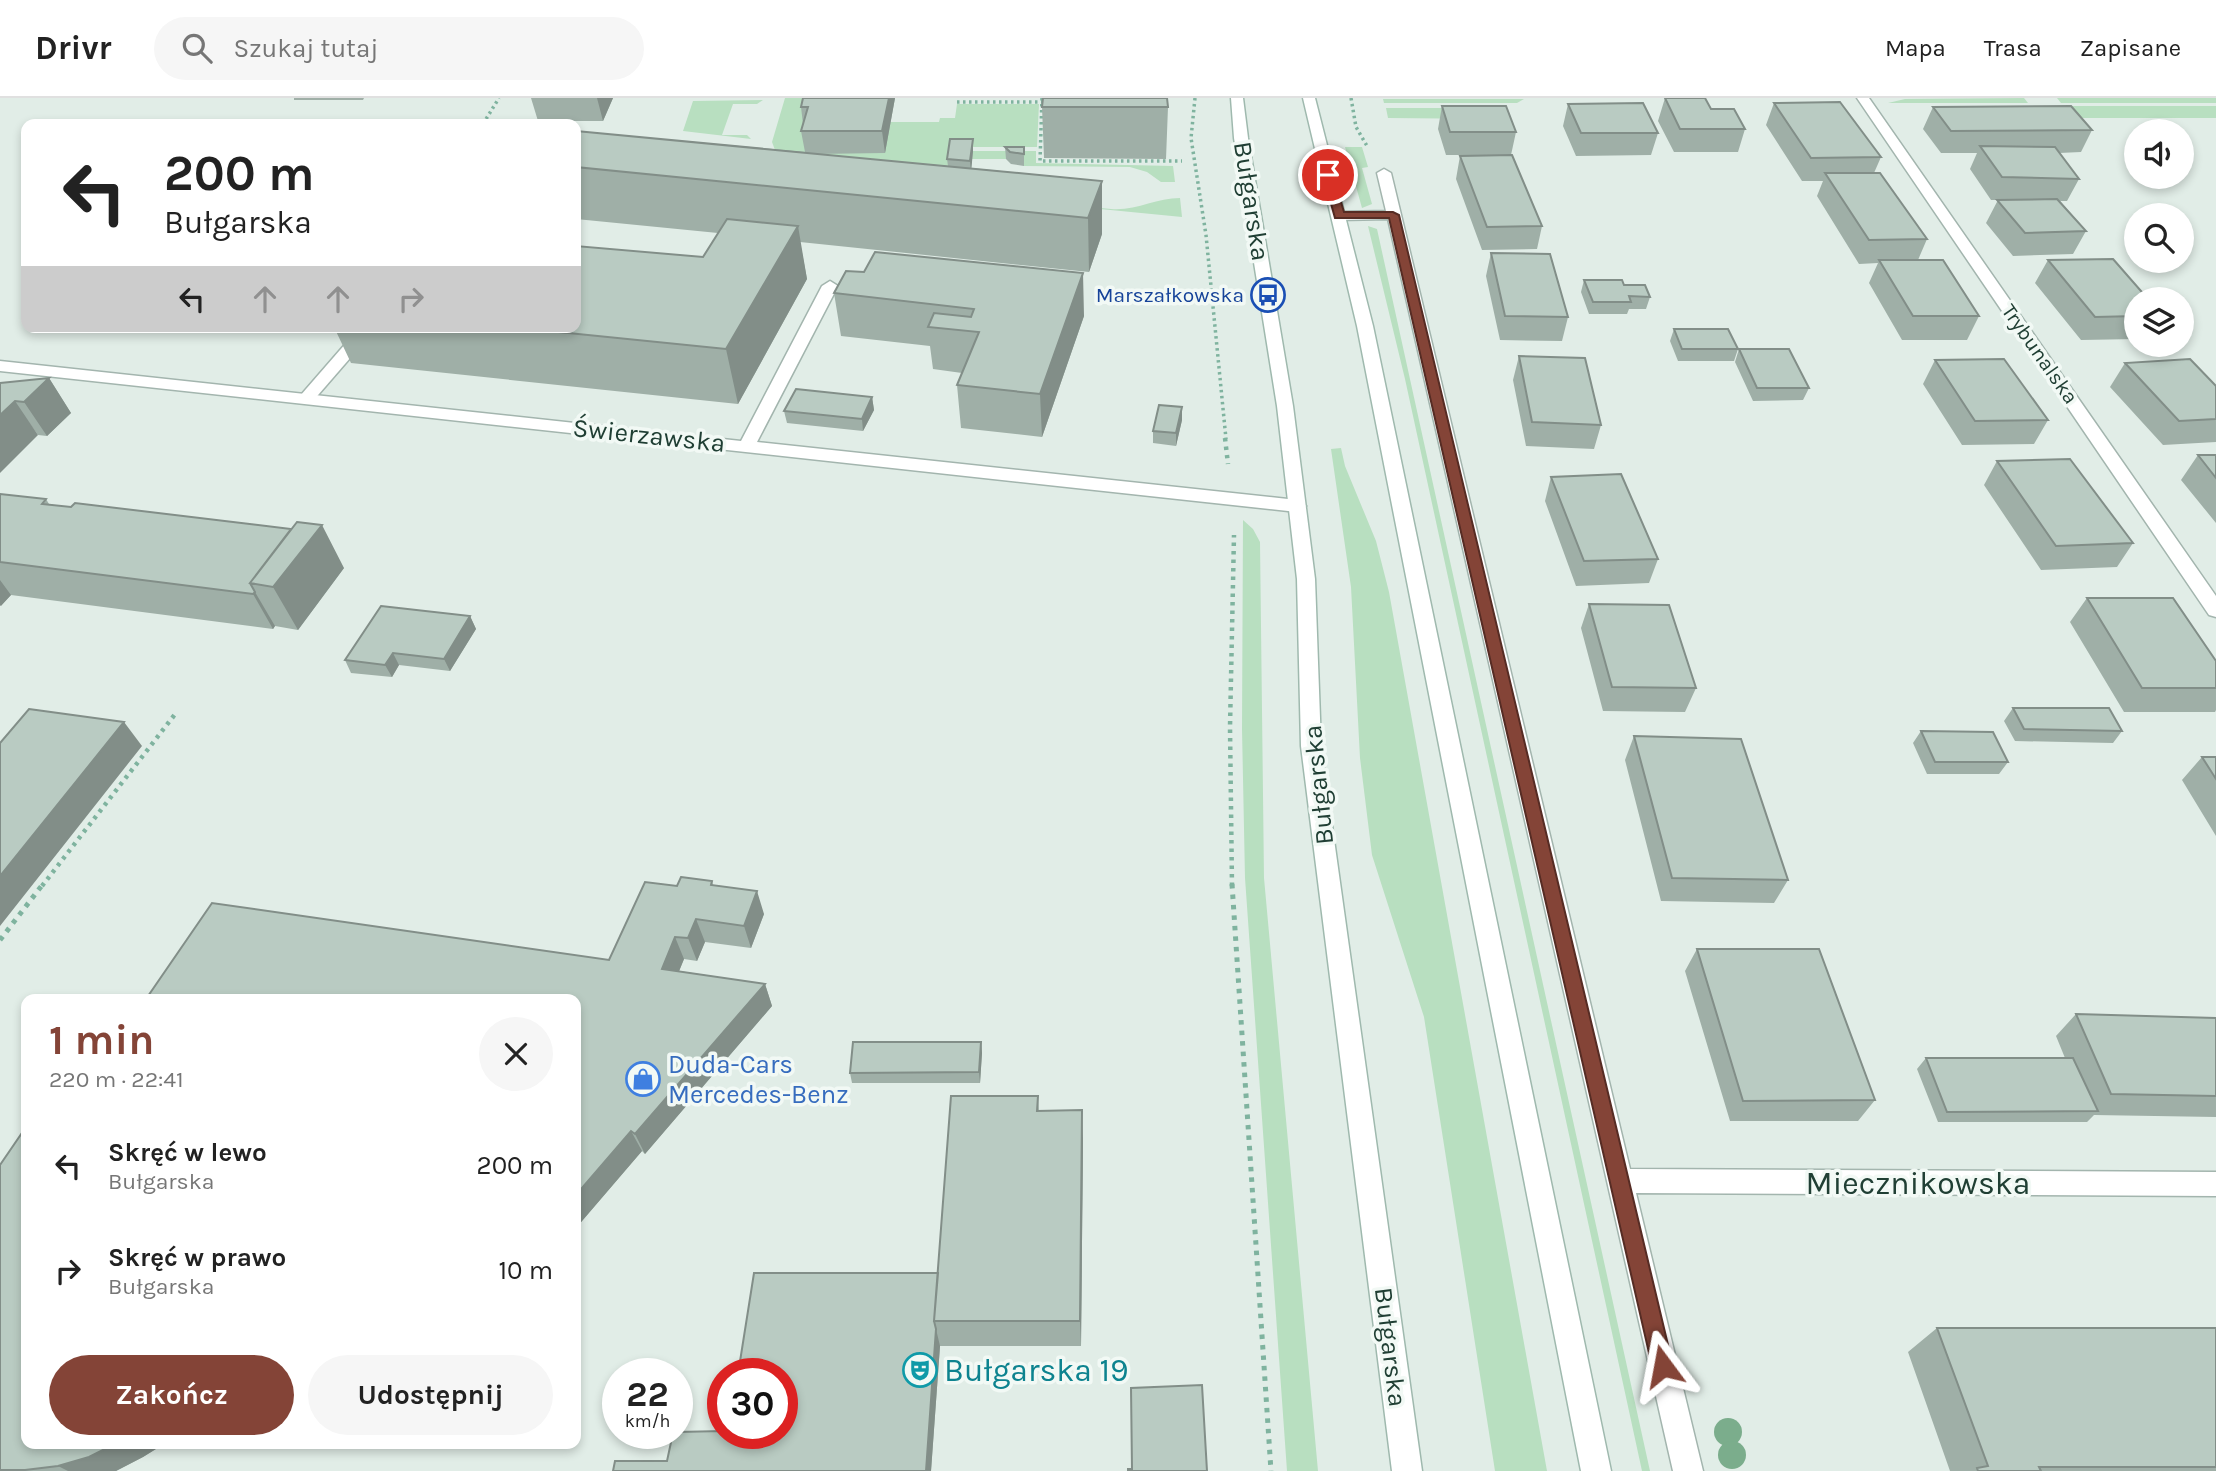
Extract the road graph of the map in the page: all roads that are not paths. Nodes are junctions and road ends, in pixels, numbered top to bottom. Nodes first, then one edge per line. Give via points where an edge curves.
1 (1237, 98) edge
2 (1309, 98) edge
3 (1863, 98) edge
4 (1384, 173) road end
5 (1393, 215) junction
6 (1339, 216) junction
7 (830, 286) dead end
8 (364, 333) edge
9 (0, 366) edge
10 (306, 399) junction
11 (747, 445) junction
12 (1297, 506) junction
13 (2216, 610) edge
14 (1619, 1181) junction
15 (2216, 1184) edge
16 (1407, 1471) edge
17 (1596, 1471) edge
18 (1688, 1471) edge

1 - 12 street, Bułgarska
2 - 6 street
3 - 13 street, Trybunalska
4 - 5 street
5 - 6 street
5 - 14 street
6 - 17 street
7 - 11 street
8 - 10 street
9 - 10 street, Świerzawska
10 - 11 street, Świerzawska
11 - 12 street, Świerzawska
12 - 16 street, Bułgarska via 1306,579 1311,746
14 - 15 street, Miecznikowska
14 - 18 street

